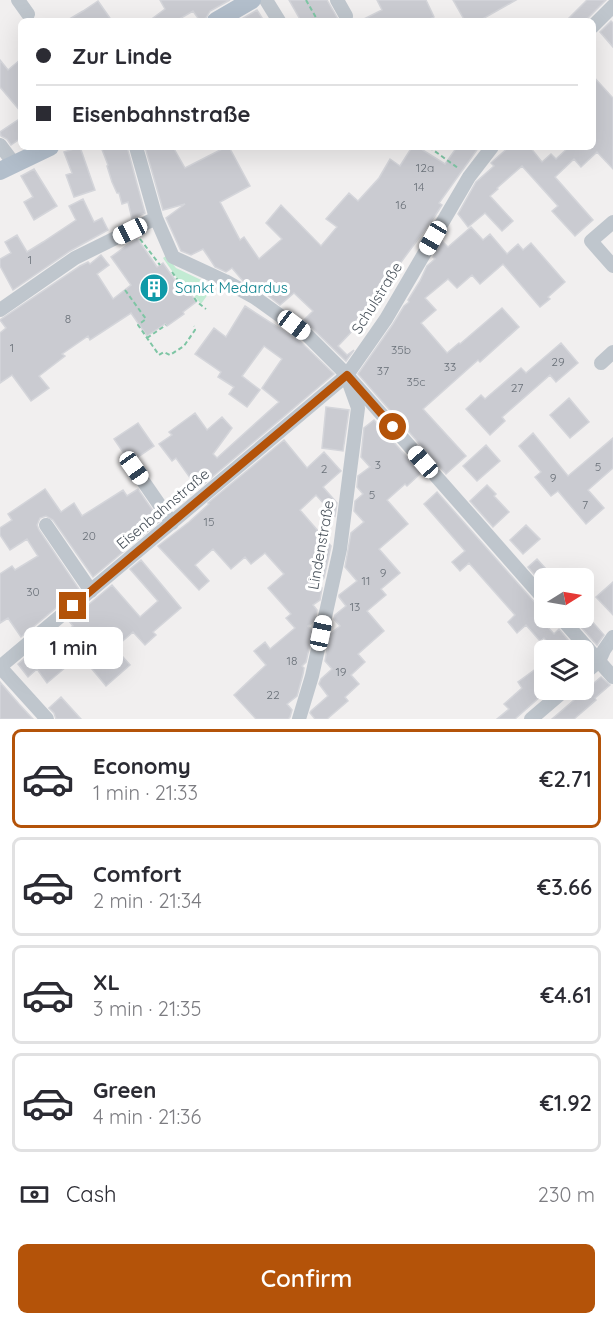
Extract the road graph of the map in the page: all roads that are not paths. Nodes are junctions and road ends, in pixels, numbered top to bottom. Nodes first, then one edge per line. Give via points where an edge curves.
1 (18, 0) edge
2 (252, 0) edge
3 (266, 0) edge
4 (337, 0) edge
5 (613, 6) edge
6 (28, 14) dead end
7 (346, 16) dead end
8 (221, 18) edge
9 (277, 18) edge
10 (596, 23) edge
11 (0, 145) edge
12 (44, 150) edge
13 (137, 150) edge
14 (490, 150) edge
15 (7, 168) edge
16 (156, 218) junction
17 (613, 222) edge
18 (613, 266) edge
19 (0, 310) edge
20 (613, 352) edge
21 (601, 363) dead end
22 (347, 375) junction
23 (134, 468) dead end
24 (172, 523) junction
25 (46, 525) dead end
26 (534, 588) edge
27 (91, 591) junction
28 (570, 628) edge
29 (613, 637) edge
30 (599, 661) junction
31 (594, 665) edge
32 (0, 667) edge
33 (613, 677) edge
34 (553, 700) edge
35 (47, 719) edge
36 (299, 719) edge
37 (531, 719) edge

1 - 6 street
2 - 8 main road
3 - 9 street
4 - 7 street
5 - 10 street
11 - 15 street
12 - 15 main road
13 - 16 street
14 - 22 street, Schulstraße via 469,177 386,319
16 - 19 street via 75,258
16 - 22 street via 173,257 225,281 281,315
17 - 18 street via 591,241
20 - 21 street
22 - 24 street, Eisenbahnstraße
22 - 26 street
22 - 36 street, Lindenstraße via 358,408 340,549
23 - 24 street
24 - 27 street, Eisenbahnstraße
25 - 27 street
27 - 32 street, Eisenbahnstraße
28 - 30 street
29 - 30 street
30 - 31 street
30 - 33 street
32 - 35 street
34 - 37 street

